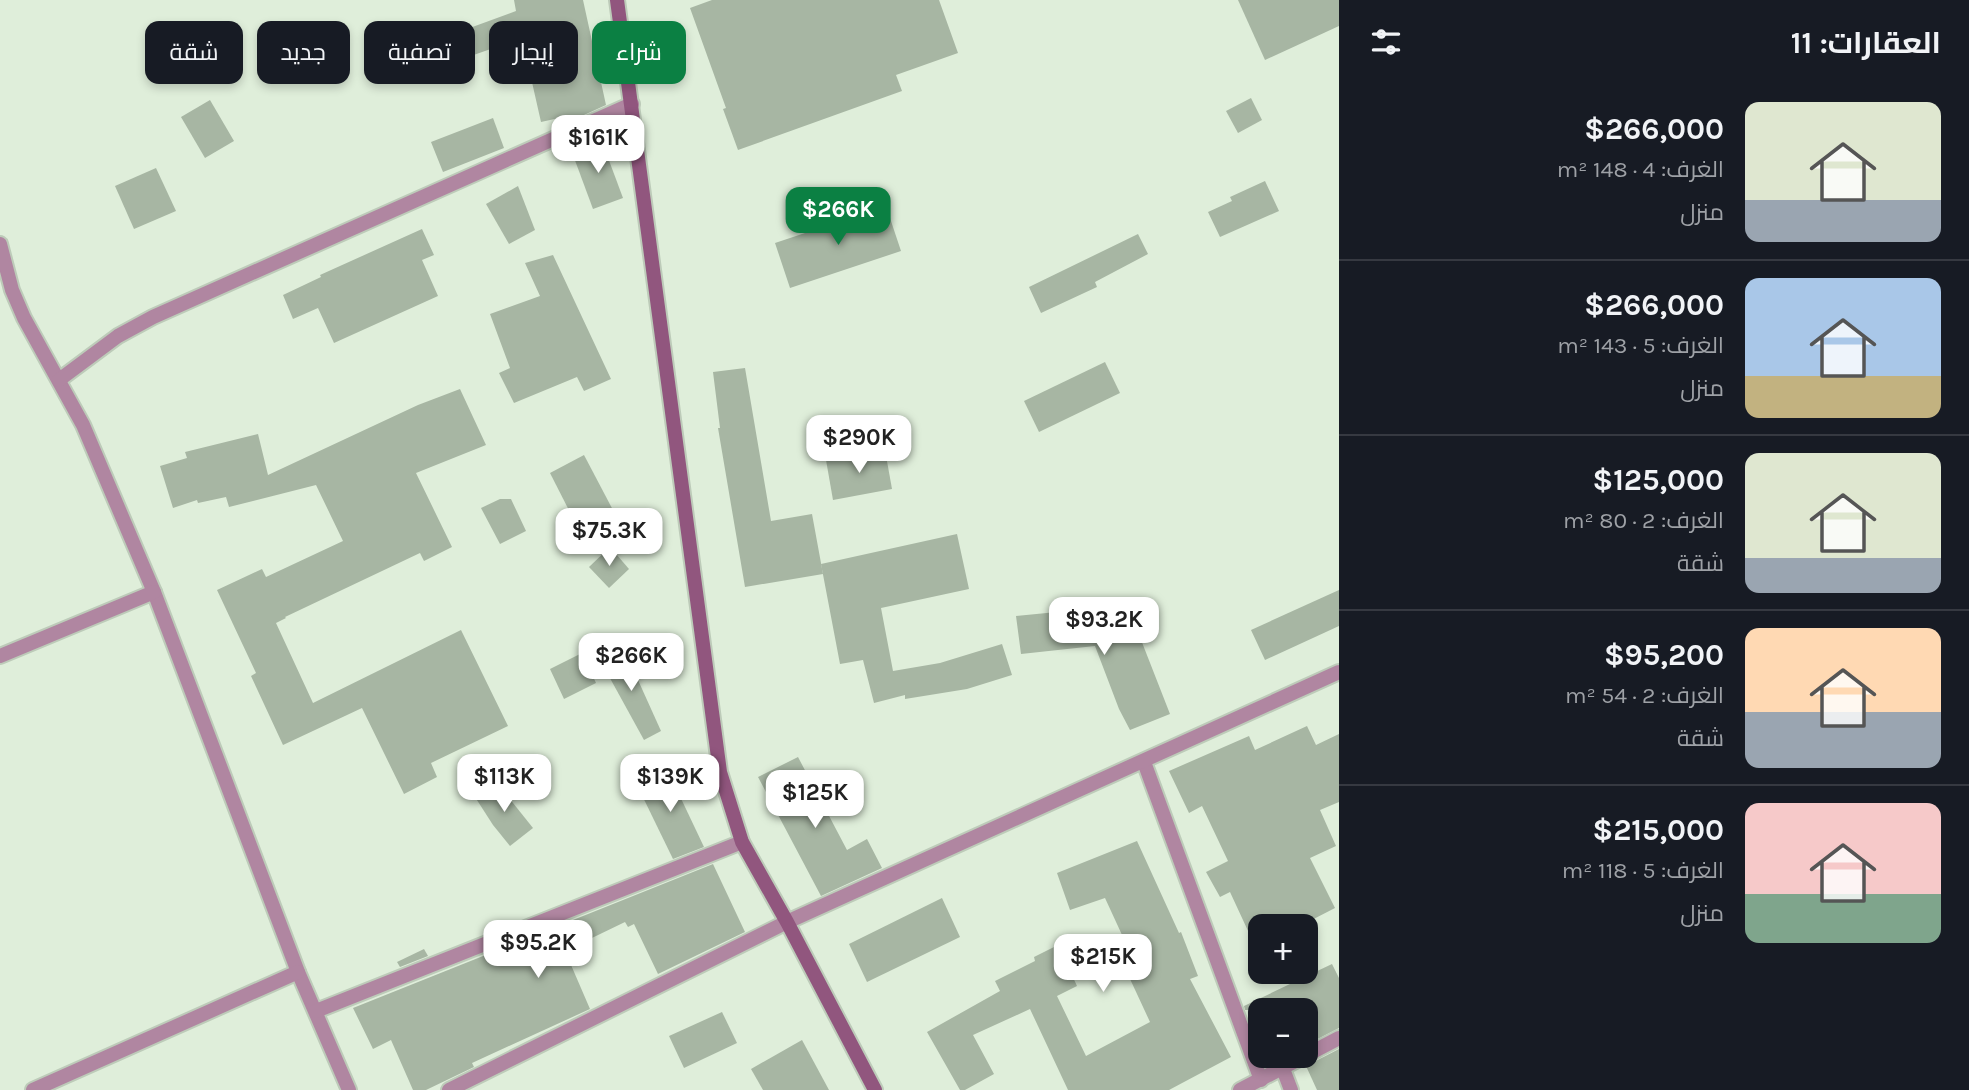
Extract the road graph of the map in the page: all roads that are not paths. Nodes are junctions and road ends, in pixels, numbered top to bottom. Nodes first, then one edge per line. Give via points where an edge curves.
1 (617, 0) edge
2 (632, 104) junction
3 (0, 244) edge
4 (59, 380) junction
5 (154, 592) junction
6 (0, 656) edge
7 (1339, 672) edge
8 (1144, 762) junction
9 (742, 842) junction
10 (787, 922) junction
11 (298, 972) junction
12 (316, 1011) junction
13 (1339, 1038) edge
14 (1283, 1069) junction
15 (1261, 1080) junction
16 (33, 1090) edge
17 (349, 1090) edge
18 (449, 1090) edge
19 (875, 1090) edge
20 (1240, 1090) edge
21 (1291, 1090) edge

1 - 2 main road
2 - 4 street via 153,317 118,336
2 - 9 main road via 713,732
3 - 4 street via 24,318
4 - 5 street via 101,464
5 - 6 street
5 - 11 street
7 - 8 street
8 - 10 street
8 - 15 street
9 - 10 main road
9 - 12 street
10 - 18 street
10 - 19 main road
11 - 12 street
11 - 16 street
12 - 17 street
13 - 14 street
14 - 15 street
14 - 21 street
15 - 20 street

